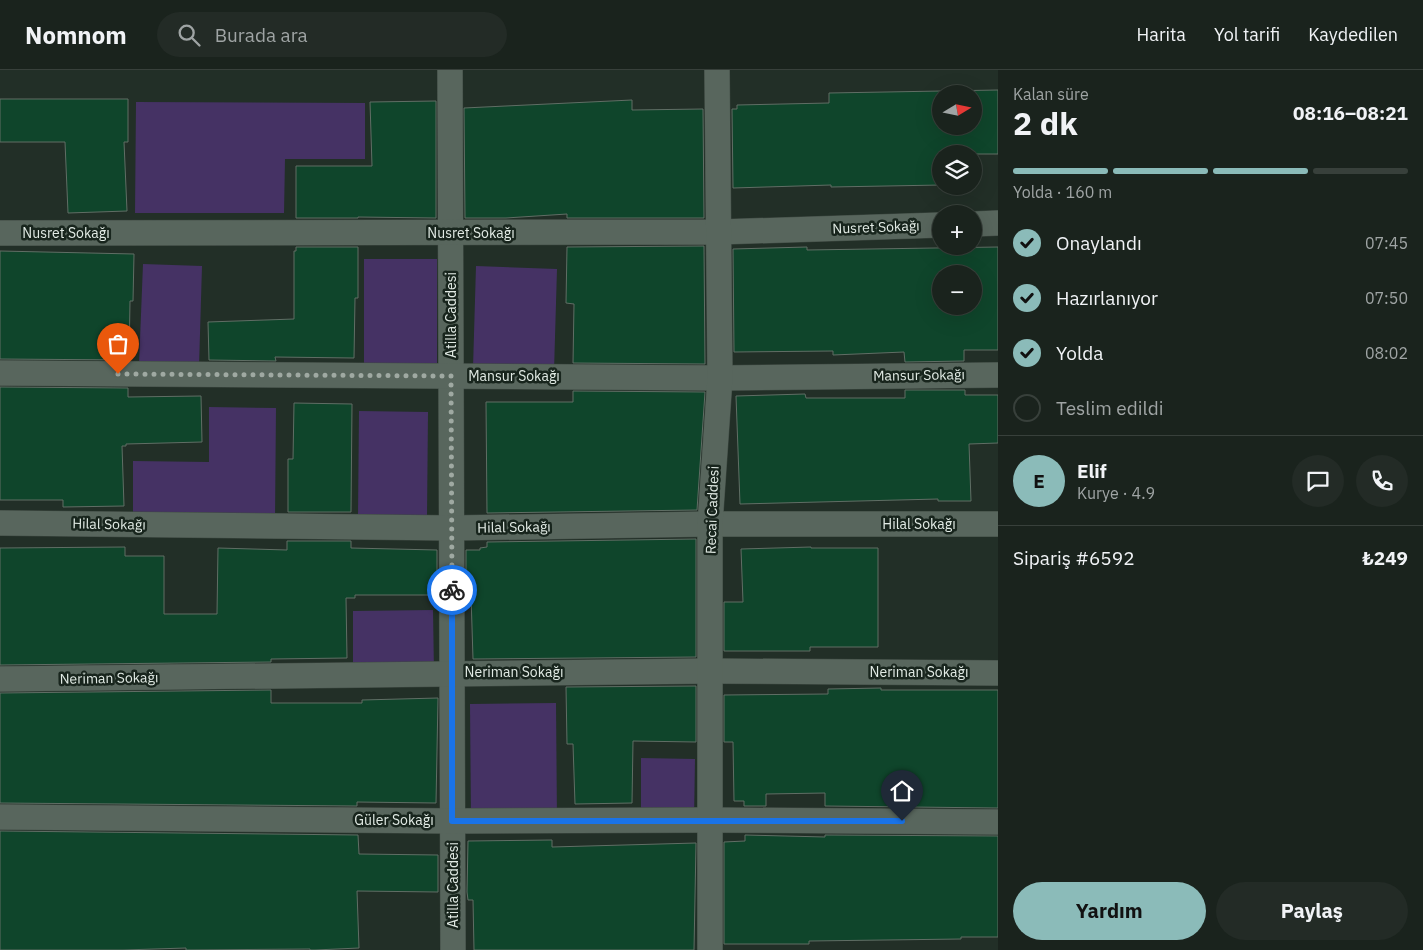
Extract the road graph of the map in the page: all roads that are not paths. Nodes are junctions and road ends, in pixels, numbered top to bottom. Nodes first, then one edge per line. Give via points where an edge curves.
1 (450, 70) edge
2 (717, 70) edge
3 (982, 224) edge
4 (998, 224) edge
5 (932, 225) edge
6 (719, 232) junction
7 (0, 233) edge
8 (451, 233) junction
9 (0, 373) edge
10 (998, 374) edge
11 (451, 376) junction
12 (720, 378) junction
13 (0, 523) edge
14 (710, 524) junction
15 (998, 524) edge
16 (452, 528) junction
17 (710, 671) junction
18 (452, 673) junction
19 (998, 673) edge
20 (0, 679) edge
21 (0, 817) edge
22 (710, 820) junction
23 (452, 821) junction
24 (998, 822) edge
25 (453, 950) edge
26 (710, 950) edge

1 - 8 street, Atilla Caddesi
2 - 6 street, Recai Caddesi
3 - 4 street
5 - 6 street, Nusret Sokağı
6 - 8 street, Nusret Sokağı
6 - 12 street, Recai Caddesi
7 - 8 street, Nusret Sokağı
8 - 11 street, Atilla Caddesi
9 - 11 street, Mansur Sokağı
10 - 12 street, Mansur Sokağı
11 - 12 street, Mansur Sokağı
11 - 16 street, Atilla Caddesi
12 - 14 street, Recai Caddesi
13 - 16 street, Hilal Sokağı
14 - 15 street, Hilal Sokağı
14 - 16 street, Hilal Sokağı
14 - 17 street, Recai Caddesi
16 - 18 street, Atilla Caddesi
17 - 18 street, Neriman Sokağı
17 - 19 street, Neriman Sokağı
17 - 22 street, Recai Caddesi
18 - 20 street, Neriman Sokağı
18 - 23 street, Atilla Caddesi
21 - 23 street, Güler Sokağı
22 - 23 street, Güler Sokağı
22 - 24 street, Güler Sokağı
22 - 26 street, Recai Caddesi
23 - 25 street, Atilla Caddesi

